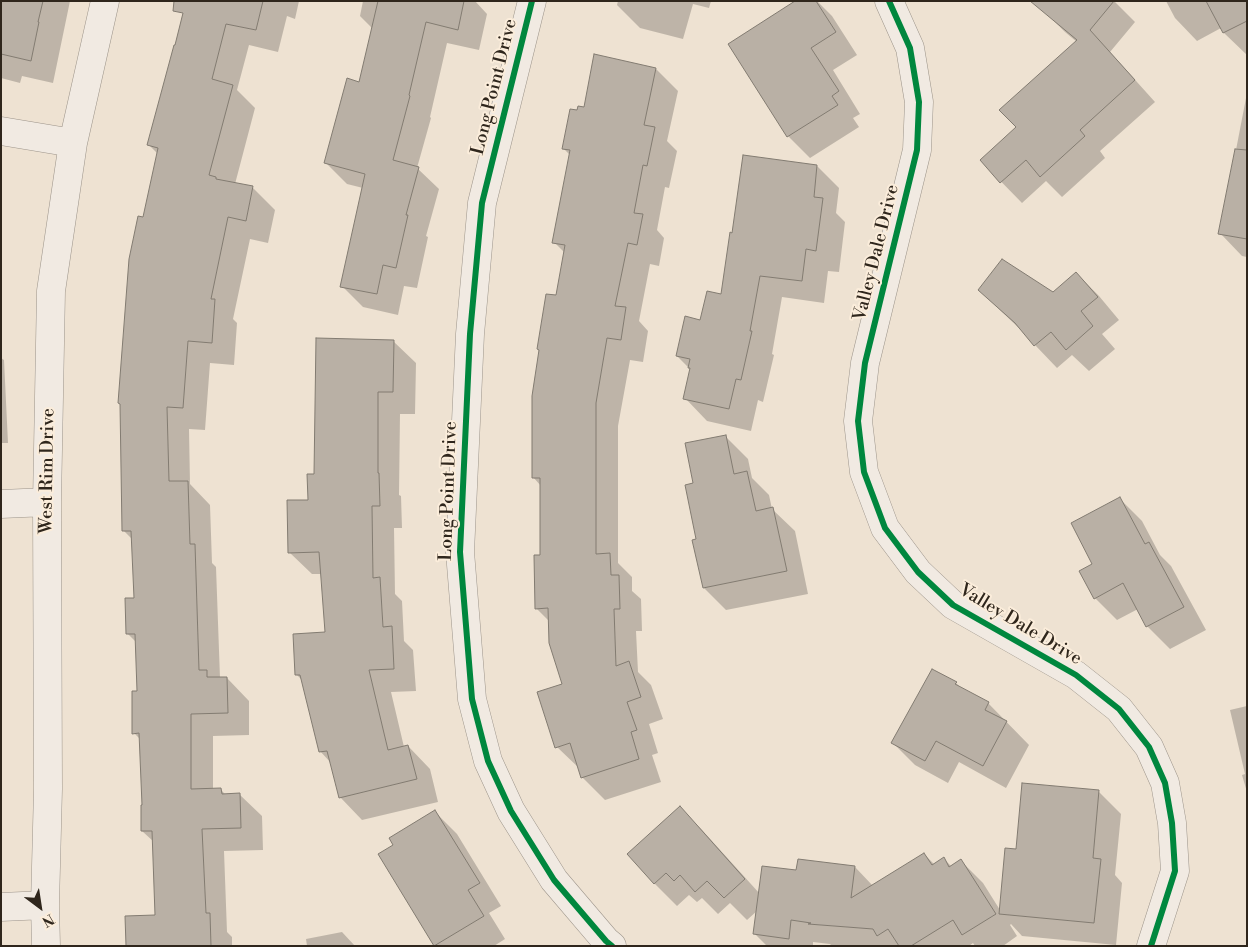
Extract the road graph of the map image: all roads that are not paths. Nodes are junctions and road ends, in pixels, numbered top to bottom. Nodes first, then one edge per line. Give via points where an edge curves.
1 (105, 1) edge
2 (532, 1) edge
3 (888, 1) edge
4 (1, 131) edge
5 (73, 142) junction
6 (47, 502) junction
7 (1, 504) edge
8 (44, 905) junction
9 (1, 907) edge
10 (605, 944) edge
11 (46, 946) edge
12 (1151, 946) edge

1 - 5 street, West Rim Drive
2 - 10 street, Long Point Drive via 482,203 470,334 461,571 472,700 488,761 511,811 554,880
3 - 12 street, Valley Dale Drive via 910,48 919,102 917,150 865,363 858,421 864,472 885,528 918,572 953,605 1076,675 1119,709 1149,747 1165,783 1172,823 1174,871
4 - 5 street
5 - 6 street, West Rim Drive via 51,291
6 - 7 street
6 - 8 street, West Rim Drive via 48,789
8 - 9 street
8 - 11 street, West Rim Drive

